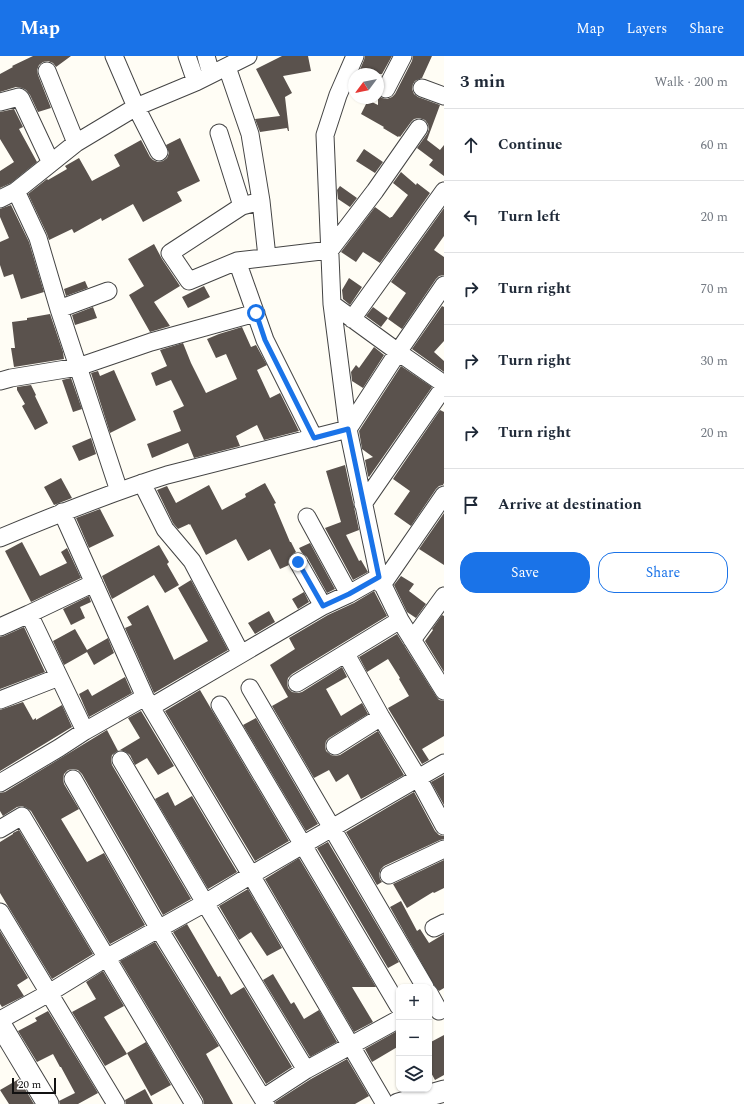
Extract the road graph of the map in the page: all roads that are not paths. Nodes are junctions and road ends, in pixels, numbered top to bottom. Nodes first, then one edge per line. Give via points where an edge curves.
1 (114, 56) edge
2 (187, 56) edge
3 (206, 56) edge
4 (248, 56) edge
5 (355, 56) edge
6 (403, 56) edge
7 (227, 67) junction
8 (47, 71) dead end
9 (204, 78) junction
10 (422, 88) dead end
11 (386, 89) dead end
12 (444, 96) edge
13 (0, 102) edge
14 (136, 107) junction
15 (419, 128) dead end
16 (219, 134) dead end
17 (76, 143) junction
18 (159, 152) dead end
19 (51, 163) junction
20 (16, 191) junction
21 (444, 191) edge
22 (0, 199) edge
23 (261, 201) junction
24 (242, 206) junction
25 (330, 250) junction
26 (267, 257) junction
27 (237, 261) junction
28 (444, 285) edge
29 (108, 292) dead end
30 (332, 304) junction
31 (59, 309) junction
32 (256, 313) junction
33 (352, 319) junction
34 (398, 352) junction
35 (78, 367) junction
36 (0, 381) edge
37 (444, 384) edge
38 (444, 387) edge
39 (348, 429) junction
40 (314, 438) junction
41 (142, 483) junction
42 (119, 491) junction
43 (444, 495) edge
44 (363, 504) junction
45 (62, 512) junction
46 (308, 517) dead end
47 (0, 538) edge
48 (298, 562) dead end
49 (381, 581) junction
50 (94, 583) junction
51 (349, 594) junction
52 (444, 596) edge
53 (323, 606) junction
54 (29, 614) junction
55 (400, 620) junction
56 (0, 627) edge
57 (412, 640) junction
58 (241, 654) junction
59 (346, 654) junction
60 (59, 676) junction
61 (297, 683) dead end
62 (250, 688) dead end
63 (444, 691) edge
64 (0, 700) edge
65 (148, 702) junction
66 (220, 704) dead end
67 (381, 717) junction
68 (85, 731) junction
69 (335, 746) dead end
70 (121, 760) dead end
71 (444, 763) edge
72 (418, 778) junction
73 (73, 779) dead end
74 (0, 783) edge
75 (444, 826) edge
76 (1, 827) edge
77 (331, 828) junction
78 (302, 845) junction
79 (444, 849) edge
80 (251, 875) junction
81 (389, 875) dead end
82 (206, 903) junction
83 (0, 912) edge
84 (159, 929) junction
85 (106, 958) junction
86 (50, 993) junction
87 (433, 997) edge
88 (396, 1003) edge
89 (0, 1020) edge
90 (397, 1020) edge
91 (0, 1024) edge
92 (351, 1045) junction
93 (306, 1070) junction
94 (436, 1097) edge
95 (264, 1101) edge
96 (48, 1104) edge
97 (116, 1104) edge
98 (194, 1104) edge
99 (385, 1104) edge
100 (398, 1104) edge

1 - 14 street
2 - 9 street
3 - 9 street
4 - 7 street
5 - 25 street via 338,95 325,135
6 - 11 street
7 - 9 street
7 - 23 street via 250,134
8 - 17 street
9 - 14 street
10 - 12 street
13 - 19 street via 19,97 21,99
14 - 17 street
14 - 18 street
15 - 25 street
16 - 24 street
17 - 19 street
19 - 20 street
20 - 22 street
20 - 31 street via 38,238
21 - 33 street
23 - 24 street
23 - 26 street
24 - 27 street via 170,253 189,281
25 - 26 street
25 - 30 street
26 - 27 street
27 - 32 street
28 - 34 street
29 - 31 street
30 - 33 street
30 - 39 street
31 - 35 street
32 - 35 street via 151,342
32 - 40 street via 265,340
33 - 34 street
34 - 37 street
34 - 39 street
35 - 36 street
35 - 42 street
38 - 44 street
39 - 40 street
39 - 44 street
40 - 41 street
41 - 42 street
41 - 58 street via 165,529 192,561
42 - 45 street
43 - 49 street
44 - 49 street
45 - 47 street
45 - 50 street
46 - 51 street
48 - 53 street
49 - 51 street
49 - 55 street
50 - 54 street
50 - 65 street
51 - 53 street
52 - 57 street
53 - 58 street
54 - 56 street
54 - 60 street
55 - 57 street
55 - 59 street
57 - 63 street
58 - 65 street
59 - 61 street
59 - 67 street
60 - 64 street
60 - 68 street
62 - 77 street
65 - 68 street
65 - 80 street
66 - 78 street
67 - 69 street
67 - 72 street
68 - 74 street
70 - 82 street
71 - 72 street
72 - 75 street
72 - 77 street
73 - 84 street
76 - 85 street via 22,816
77 - 78 street
77 - 87 street
78 - 80 street
78 - 88 street
79 - 81 street
80 - 82 street
80 - 92 street
82 - 84 street
82 - 93 street
83 - 86 street
84 - 85 street
84 - 95 street
85 - 86 street
85 - 98 street
86 - 89 street
86 - 97 street
90 - 92 street
91 - 96 street
92 - 93 street
92 - 99 street
93 - 95 street
94 - 100 street

